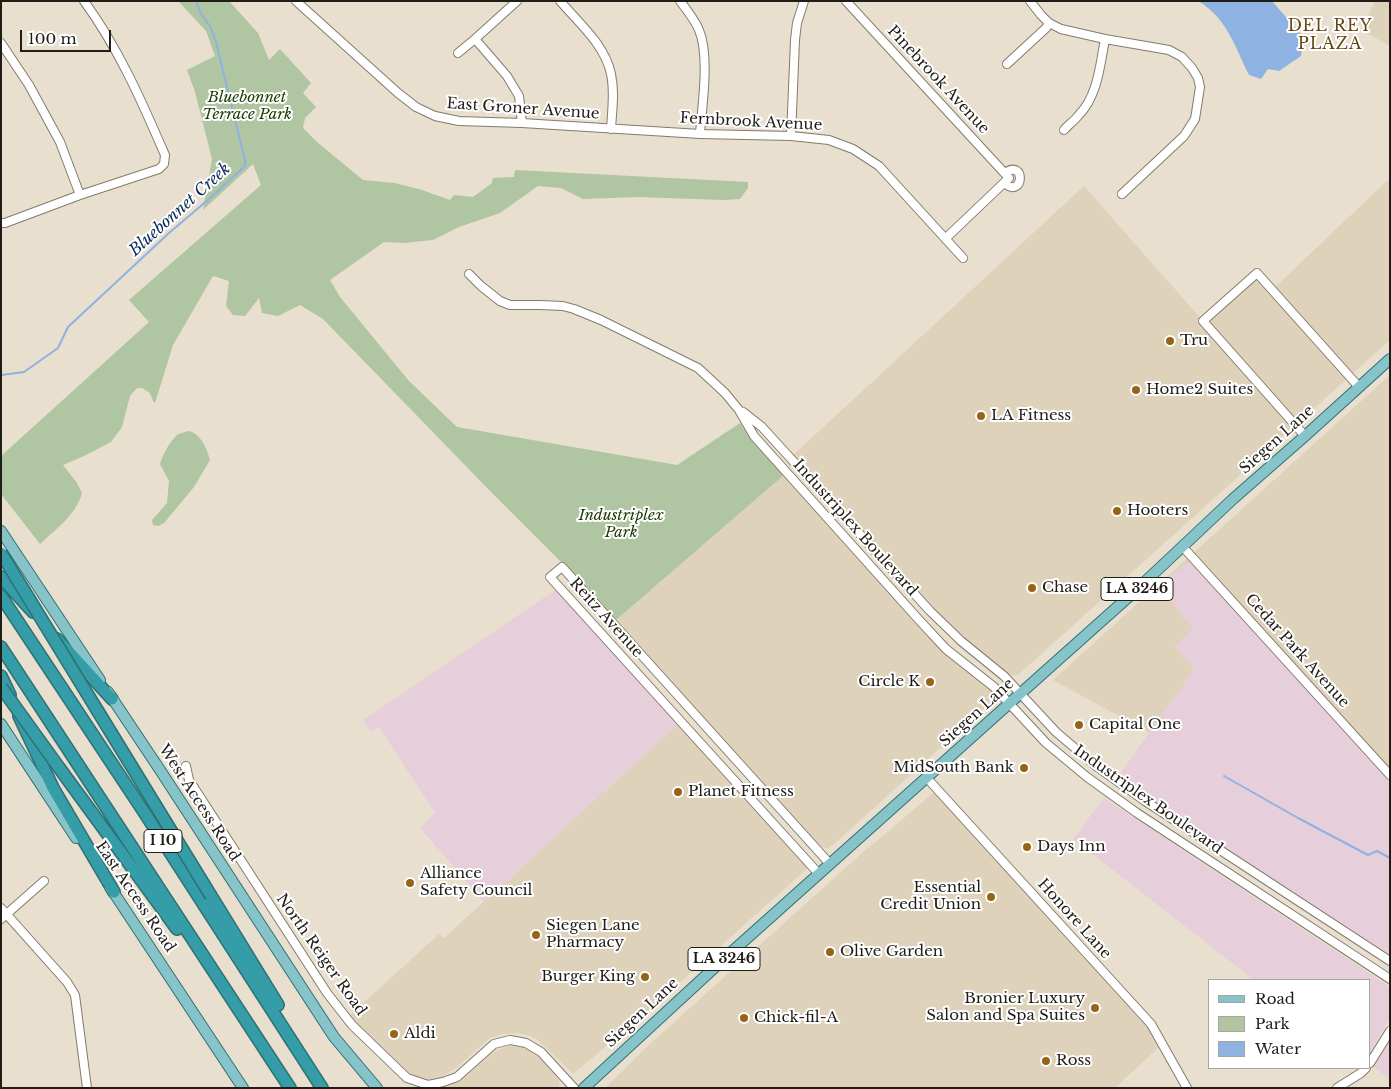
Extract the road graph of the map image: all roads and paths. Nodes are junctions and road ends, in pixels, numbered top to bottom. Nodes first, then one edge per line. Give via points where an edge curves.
1 (84, 1) edge
2 (296, 1) edge
3 (518, 1) edge
4 (560, 1) edge
5 (680, 1) edge
6 (804, 1) edge
7 (846, 1) edge
8 (1030, 1) edge
9 (1049, 22) junction
10 (475, 39) junction
11 (1105, 39) junction
12 (1, 43) edge
13 (458, 52) dead end
14 (1007, 64) dead end
15 (522, 123) junction
16 (611, 129) junction
17 (1064, 130) dead end
18 (700, 134) junction
19 (791, 136) junction
20 (1122, 194) dead end
21 (80, 195) junction
22 (1, 223) edge
23 (946, 238) junction
24 (962, 258) dead end
25 (469, 274) dead end
26 (1390, 359) edge
27 (1359, 387) junction
28 (739, 410) junction
29 (1306, 436) junction
30 (1, 531) edge
31 (1182, 546) junction
32 (1, 554) edge
33 (1, 577) edge
34 (1, 596) edge
35 (1, 647) edge
36 (1, 676) edge
37 (1, 687) edge
38 (1020, 695) junction
39 (112, 699) junction
40 (1010, 703) junction
41 (1, 724) edge
42 (186, 766) dead end
43 (1390, 775) edge
44 (926, 778) junction
45 (830, 864) junction
46 (818, 874) junction
47 (44, 881) dead end
48 (114, 892) junction
49 (3, 914) edge
50 (1390, 961) edge
51 (1390, 979) edge
52 (246, 1021) junction
53 (1390, 1031) edge
54 (1371, 1061) edge
55 (1365, 1069) edge
56 (87, 1088) edge
57 (243, 1088) edge
58 (290, 1088) edge
59 (322, 1088) edge
60 (376, 1088) edge
61 (574, 1088) edge
62 (584, 1088) edge
63 (1188, 1088) edge
64 (1337, 1088) edge

1 - 21 street via 98,19 132,80 165,155 164,164 158,169
2 - 15 street, East Groner Avenue via 416,107 435,116 459,121
3 - 10 street
4 - 16 street via 606,60 613,94
5 - 18 street via 700,31 704,54
6 - 19 street via 795,40
7 - 23 street, Pinebrook Avenue via 1006,178
8 - 9 street
9 - 11 street via 1061,29
9 - 14 street
10 - 13 street
10 - 15 street via 507,76 519,96
11 - 17 street via 1088,104
11 - 20 street via 1169,50 1192,68 1200,88 1195,118 1184,136
12 - 21 street via 29,85 60,142
15 - 16 street, East Groner Avenue
16 - 18 street, Fernbrook Avenue
18 - 19 street, Fernbrook Avenue
19 - 23 street, Fernbrook Avenue via 829,140 853,149 879,166
21 - 22 street
23 - 24 street, Fernbrook Avenue
25 - 28 street, Industriplex Boulevard via 500,301 510,305 574,309 666,351 706,374
26 - 27 main road, Siegen Lane / LA 3246
27 - 29 main road, Siegen Lane / LA 3246
27 - 29 street via 1257,273 1203,321
28 - 38 street, Industriplex Boulevard via 762,427 930,611 1004,676
28 - 40 street, Industriplex Boulevard via 754,436 920,621 946,649
29 - 31 main road, Siegen Lane / LA 3246
30 - 39 main road, West Access Road
31 - 38 main road, Siegen Lane / LA 3246
31 - 43 street, Cedar Park Avenue
32 - 59 highway, bridge via 300,1042
33 - 39 highway
34 - 59 highway, I 10
35 - 52 highway, I 10
36 - 48 highway via 53,788
37 - 52 highway, bridge
38 - 40 main road, Siegen Lane / LA 3246
38 - 50 street, Industriplex Boulevard via 1096,766
39 - 60 main road, West Access Road via 334,1037
40 - 44 main road, Siegen Lane / LA 3246
40 - 51 street, Industriplex Boulevard via 1046,742 1087,777
41 - 48 main road, East Access Road
42 - 61 street, North Reiger Road via 189,780 327,993 352,1025 407,1078 428,1085 458,1077 494,1044 510,1040 526,1043 541,1052
44 - 45 main road, Siegen Lane / LA 3246
44 - 63 street, Honore Lane via 1151,1024
45 - 46 main road, Siegen Lane / LA 3246
45 - 46 street, Reitz Avenue via 562,567 550,577
46 - 62 main road, Siegen Lane / LA 3246
47 - 49 street
48 - 57 main road, East Access Road
49 - 56 street via 67,982 75,995
52 - 58 highway, I 10
53 - 54 street
55 - 64 street

